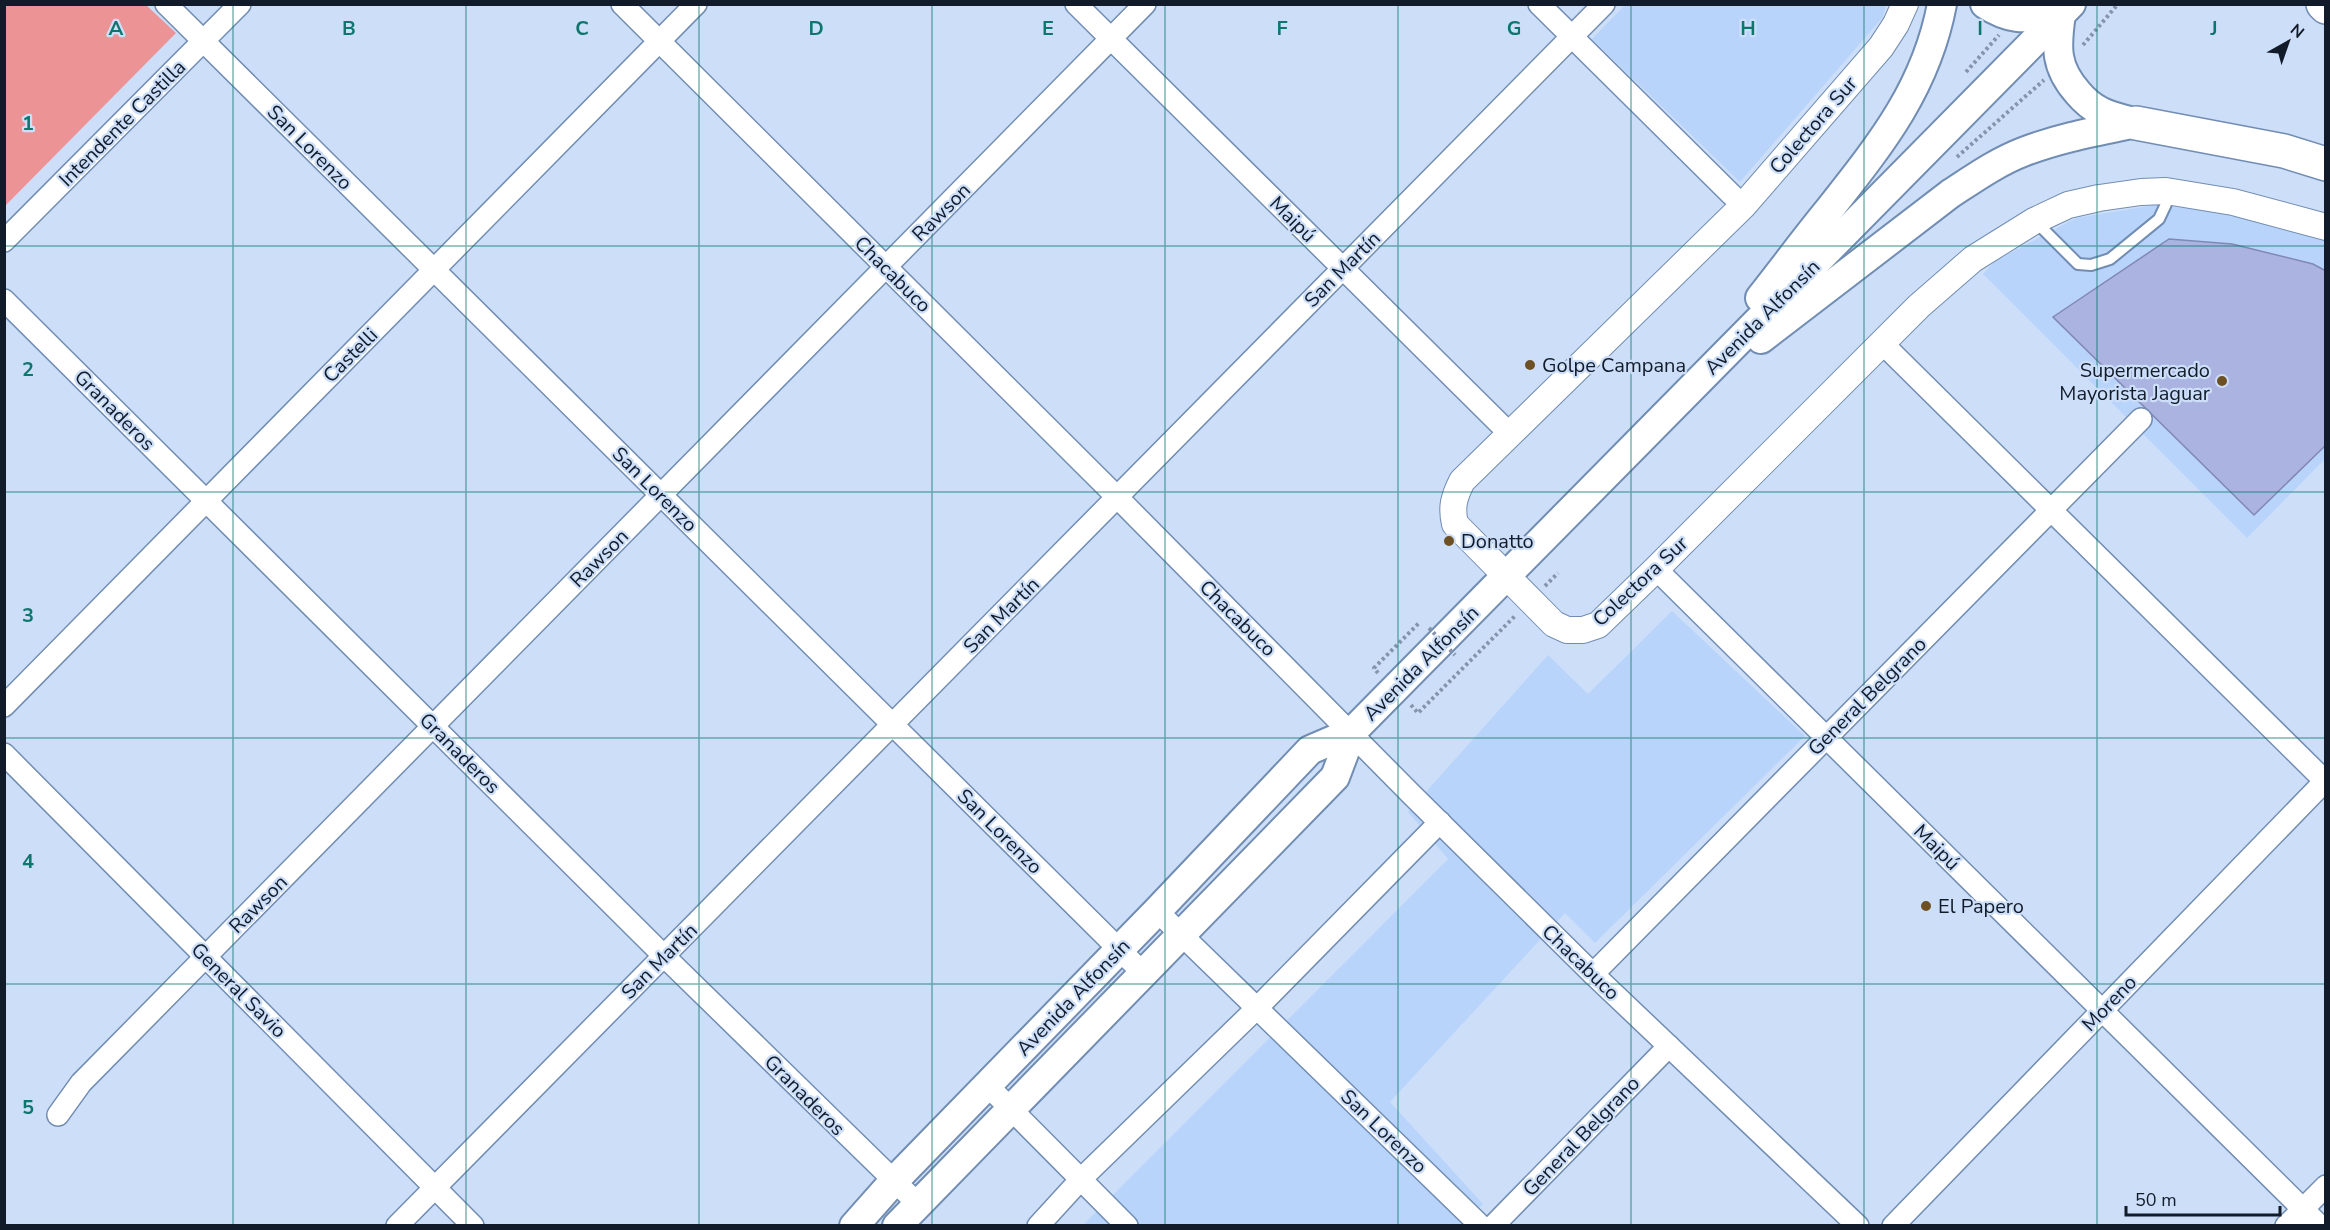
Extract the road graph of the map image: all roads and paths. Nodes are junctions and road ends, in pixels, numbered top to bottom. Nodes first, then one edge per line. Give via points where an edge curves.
1 (166, 4) edge
2 (240, 4) edge
3 (622, 4) edge
4 (696, 4) edge
5 (1076, 4) edge
6 (1145, 4) edge
7 (1539, 4) edge
8 (1604, 4) edge
9 (1905, 4) edge
10 (1942, 4) edge
11 (1985, 4) edge
12 (2118, 4) edge
13 (2066, 9) edge
14 (1572, 37) junction
15 (1111, 39) junction
16 (203, 41) junction
17 (659, 42) junction
18 (2080, 48) dead end
19 (2136, 123) junction
20 (2325, 164) edge
21 (2166, 191) junction
22 (1743, 206) junction
23 (2034, 221) junction
24 (2325, 227) edge
25 (4, 241) edge
26 (886, 267) junction
27 (1343, 269) junction
28 (434, 270) junction
29 (4, 300) edge
30 (1881, 342) junction
31 (1683, 398) junction
32 (2141, 419) dead end
33 (1509, 433) junction
34 (661, 495) junction
35 (1117, 497) junction
36 (206, 501) junction
37 (2051, 510) junction
38 (1656, 569) junction
39 (1558, 573) dead end
40 (1506, 578) junction
41 (1530, 601) junction
42 (1429, 628) dead end
43 (1457, 656) dead end
44 (1418, 698) dead end
45 (4, 706) edge
46 (892, 725) junction
47 (433, 726) junction
48 (1352, 732) junction
49 (1826, 737) junction
50 (4, 754) edge
51 (2325, 781) edge
52 (1440, 822) junction
53 (1157, 911) junction
54 (1182, 935) junction
55 (1119, 949) junction
56 (206, 956) junction
57 (664, 956) junction
58 (1144, 974) junction
59 (1593, 974) junction
60 (1257, 1008) junction
61 (2102, 1010) junction
62 (1669, 1046) junction
63 (987, 1085) junction
64 (1011, 1108) junction
65 (58, 1115) dead end
66 (1081, 1179) junction
67 (893, 1182) junction
68 (2325, 1186) edge
69 (435, 1187) junction
70 (918, 1204) junction
71 (2303, 1209) junction
72 (397, 1226) edge
73 (473, 1226) edge
74 (854, 1226) edge
75 (897, 1226) edge
76 (1038, 1226) edge
77 (1127, 1226) edge
78 (1481, 1226) edge
79 (1493, 1226) edge
80 (1858, 1226) edge
81 (1893, 1226) edge
82 (2286, 1226) edge
83 (2320, 1226) edge

1 - 16 street, San Lorenzo
2 - 16 street, Intendente Castilla
3 - 17 street, Chacabuco
4 - 17 street, Castelli
5 - 15 street, Maipú
6 - 15 street, Rawson
7 - 14 street
8 - 14 street, San Martín
9 - 22 street, Colectora Sur via 1881,47
10 - 31 main road via 1922,72 1902,111
11 - 13 main road via 2016,19
12 - 18 path
13 - 19 main road via 2058,39 2058,59 2067,80 2100,111
13 - 31 main road, Avenida Alfonsín
14 - 22 street
14 - 27 street, San Martín
15 - 26 street, Rawson
15 - 27 street, Maipú
16 - 25 street, Intendente Castilla
16 - 28 street, San Lorenzo
17 - 26 street, Chacabuco
17 - 28 street, Castelli
19 - 20 highway via 2284,151
19 - 31 main road via 2066,138 2022,153 1979,175
21 - 23 street, Colectora Sur via 2068,205
21 - 23 lane via 2166,204 2159,219 2110,259 2091,265 2078,264
21 - 24 street, Colectora Sur via 2233,202
22 - 33 street, Colectora Sur
23 - 30 street, Colectora Sur via 1973,259
26 - 34 street, Rawson
26 - 35 street, Chacabuco
27 - 33 street, Maipú
27 - 35 street, San Martín
28 - 34 street, San Lorenzo
28 - 36 street, Castelli
29 - 36 street, Granaderos
30 - 37 street
30 - 38 street, Colectora Sur
31 - 40 main road, Avenida Alfonsín
32 - 37 street, General Belgrano
33 - 40 street, Colectora Sur via 1462,481 1452,510 1455,524
34 - 46 street, San Lorenzo
34 - 47 street, Rawson
35 - 46 street, San Martín
35 - 48 street, Chacabuco
36 - 45 street, Castelli
36 - 47 street, Granaderos
37 - 49 street, General Belgrano
37 - 51 street
38 - 41 street, Colectora Sur via 1598,625 1583,630 1567,630 1554,624
38 - 49 street, Maipú
39 - 41 path
40 - 41 street, Colectora Sur
40 - 48 main road, Avenida Alfonsín
41 - 44 path via 1418,713 1410,706
42 - 43 path, bridge
46 - 55 street, San Lorenzo
46 - 57 street, San Martín
47 - 56 street, Rawson
47 - 57 street, Granaderos
48 - 52 street, Chacabuco
48 - 53 main road, Avenida Alfonsín via 1310,750
48 - 54 main road, Avenida Alfonsín via 1335,777
49 - 59 street, General Belgrano
49 - 61 street, Maipú
50 - 56 street, General Savio
51 - 61 street, Moreno
52 - 59 street, Chacabuco
52 - 60 street
53 - 54 street, San Lorenzo
53 - 55 main road, Avenida Alfonsín
54 - 58 main road, Avenida Alfonsín
54 - 60 street, San Lorenzo
55 - 58 street, San Lorenzo
55 - 63 main road, Avenida Alfonsín
56 - 65 street, Rawson via 81,1083
56 - 69 street, General Savio
57 - 67 street, Granaderos
57 - 69 street, San Martín
58 - 64 main road, Avenida Alfonsín
59 - 62 street, Chacabuco
60 - 66 street
60 - 78 street, San Lorenzo
61 - 71 street, Maipú
61 - 81 street, Moreno
62 - 79 street, General Belgrano
62 - 80 street, Chacabuco
63 - 64 street
63 - 67 main road, Avenida Alfonsín
64 - 66 street
64 - 70 main road, Avenida Alfonsín
66 - 76 street
66 - 77 street
67 - 70 street, Granaderos
67 - 74 main road, Avenida Alfonsín
68 - 71 street
69 - 72 street, San Martín
69 - 73 street, General Savio
70 - 75 main road, Avenida Alfonsín
71 - 82 street
71 - 83 street, Maipú

